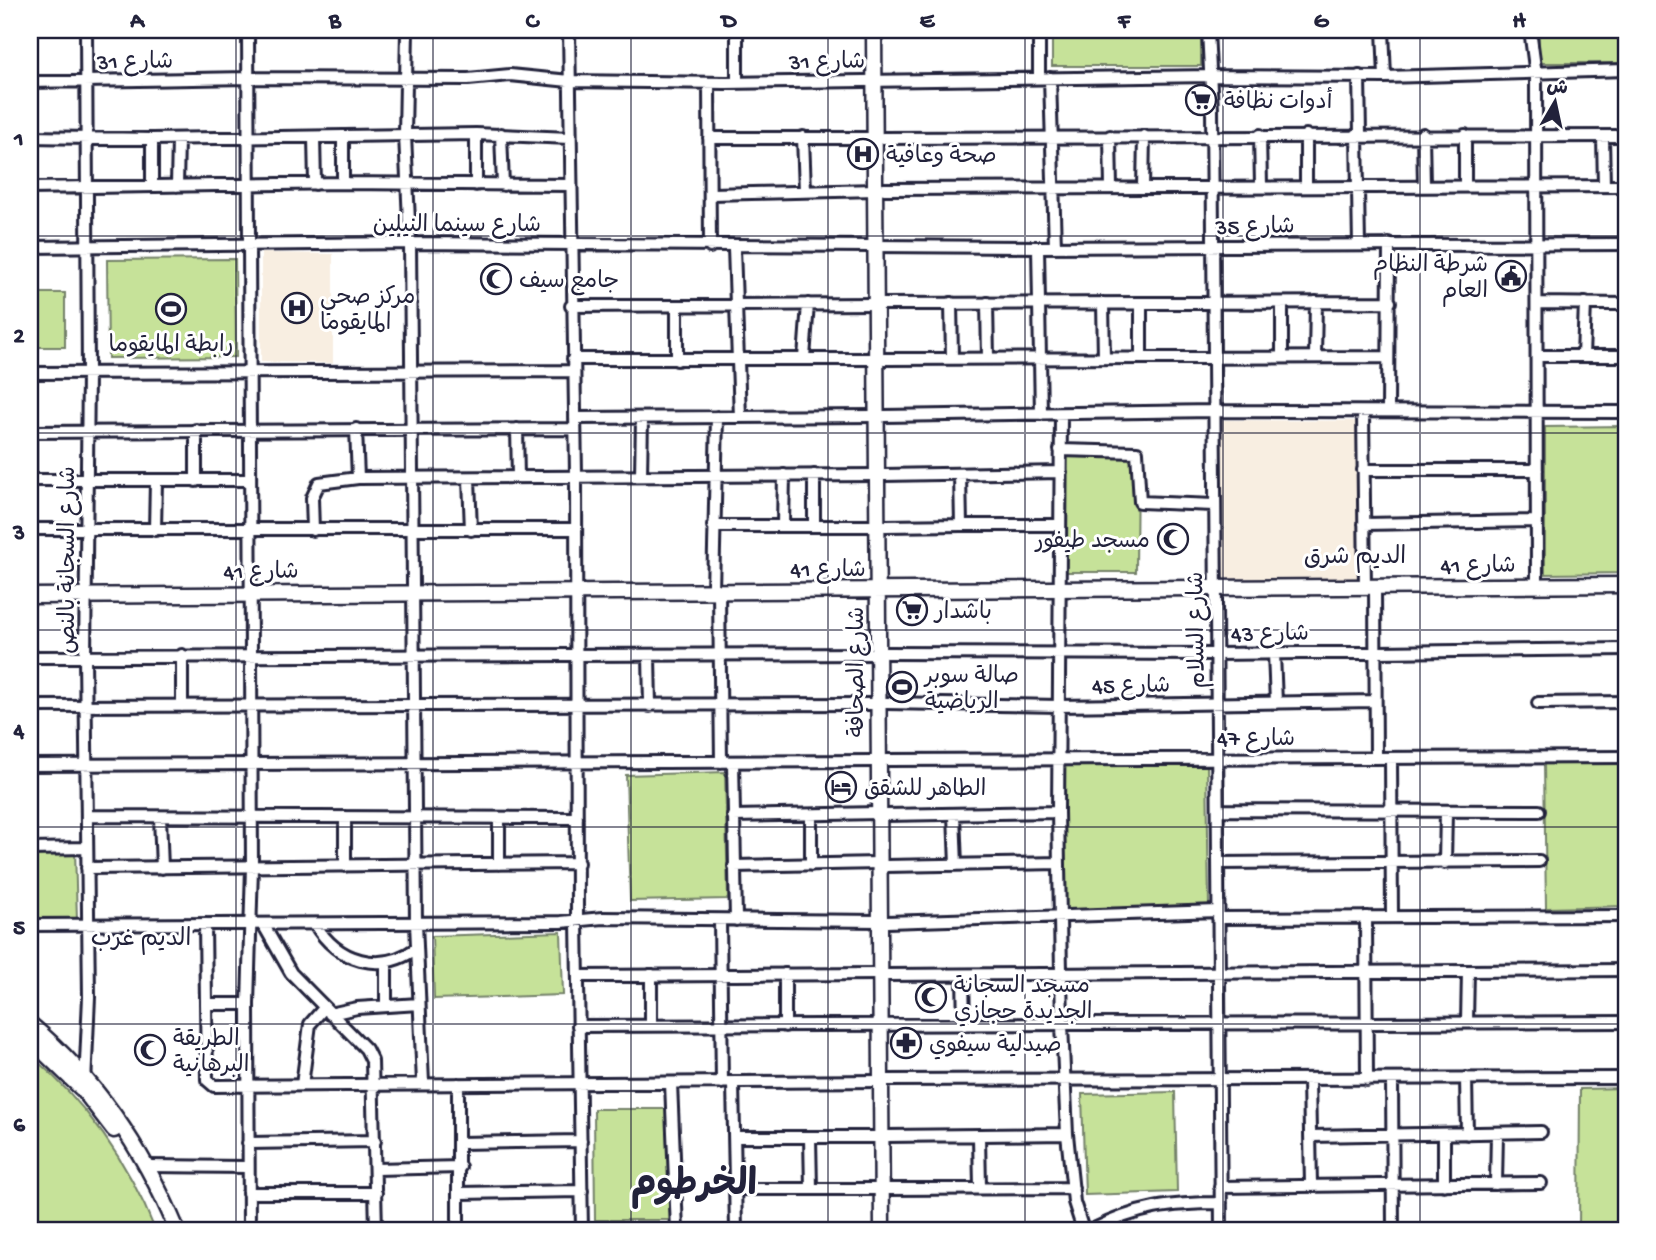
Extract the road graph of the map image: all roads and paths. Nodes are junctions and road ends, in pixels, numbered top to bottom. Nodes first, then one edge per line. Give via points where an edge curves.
1 (86, 30) edge
2 (248, 30) edge
3 (407, 30) edge
4 (569, 30) edge
5 (737, 30) edge
6 (874, 30) edge
7 (882, 30) edge
8 (1039, 30) edge
9 (1208, 30) edge
10 (1383, 30) edge
11 (1530, 30) edge
12 (1626, 71) edge
13 (1536, 75) junction
14 (1211, 76) junction
15 (1359, 76) junction
16 (1385, 77) junction
17 (247, 78) junction
18 (405, 78) junction
19 (1045, 78) junction
20 (878, 80) junction
21 (569, 81) junction
22 (30, 82) edge
23 (87, 82) junction
24 (709, 83) junction
25 (737, 83) junction
26 (476, 134) junction
27 (500, 134) junction
28 (1358, 134) junction
29 (1423, 134) junction
30 (1535, 134) junction
31 (405, 135) junction
32 (1260, 135) junction
33 (1306, 135) junction
34 (1465, 135) junction
35 (30, 136) edge
36 (87, 136) junction
37 (247, 136) junction
38 (343, 136) junction
39 (1052, 136) junction
40 (1110, 136) junction
41 (1144, 136) junction
42 (1212, 136) junction
43 (1626, 136) edge
44 (314, 137) junction
45 (803, 137) junction
46 (1603, 137) junction
47 (570, 138) junction
48 (709, 138) junction
49 (879, 138) junction
50 (152, 139) junction
51 (178, 139) junction
52 (343, 183) junction
53 (315, 184) junction
54 (407, 184) junction
55 (247, 185) junction
56 (476, 185) junction
57 (503, 185) junction
58 (571, 185) junction
59 (152, 186) junction
60 (177, 186) junction
61 (1261, 186) junction
62 (1306, 186) junction
63 (1424, 186) junction
64 (1465, 186) junction
65 (1626, 186) edge
66 (1211, 187) junction
67 (1358, 187) junction
68 (1535, 187) junction
69 (1604, 187) junction
70 (30, 188) edge
71 (87, 188) junction
72 (1053, 188) junction
73 (1111, 188) junction
74 (1143, 188) junction
75 (880, 190) junction
76 (805, 191) junction
77 (712, 194) junction
78 (410, 243) junction
79 (1389, 244) junction
80 (1626, 244) edge
81 (248, 245) junction
82 (571, 245) junction
83 (1359, 245) junction
84 (1535, 245) junction
85 (880, 246) junction
86 (1211, 246) junction
87 (30, 247) edge
88 (87, 247) junction
89 (710, 247) junction
90 (1038, 247) junction
91 (1055, 247) junction
92 (734, 248) junction
93 (1316, 302) junction
94 (1390, 302) junction
95 (951, 303) junction
96 (987, 303) junction
97 (1040, 303) junction
98 (1103, 303) junction
99 (1141, 303) junction
100 (1212, 303) junction
101 (1282, 303) junction
102 (1537, 303) junction
103 (1585, 303) junction
104 (1626, 303) edge
105 (808, 304) junction
106 (879, 304) junction
107 (737, 305) junction
108 (571, 306) junction
109 (677, 307) junction
110 (1388, 356) junction
111 (1537, 356) junction
112 (1583, 356) junction
113 (1626, 356) edge
114 (1212, 357) junction
115 (1282, 357) junction
116 (1315, 357) junction
117 (804, 358) junction
118 (952, 358) junction
119 (988, 358) junction
120 (1104, 358) junction
121 (1141, 358) junction
122 (573, 359) junction
123 (739, 359) junction
124 (880, 359) junction
125 (1040, 359) junction
126 (677, 360) junction
127 (410, 371) junction
128 (573, 371) junction
129 (249, 372) junction
130 (30, 373) edge
131 (88, 373) junction
132 (1213, 411) junction
133 (1388, 411) junction
134 (1363, 412) junction
135 (1626, 412) edge
136 (1041, 414) junction
137 (1061, 414) junction
138 (1537, 414) junction
139 (880, 416) junction
140 (717, 417) junction
141 (740, 417) junction
142 (642, 418) junction
143 (575, 424) junction
144 (356, 429) junction
145 (411, 429) junction
146 (517, 429) junction
147 (88, 430) junction
148 (196, 430) junction
149 (249, 430) junction
150 (30, 432) edge
151 (1060, 450) junction
152 (1363, 470) junction
153 (1537, 470) junction
154 (1060, 472) junction
155 (960, 474) junction
156 (641, 475) junction
157 (718, 475) junction
158 (784, 475) junction
159 (814, 475) junction
160 (881, 475) junction
161 (518, 477) junction
162 (576, 477) junction
163 (358, 478) junction
164 (411, 479) junction
165 (470, 479) junction
166 (30, 480) edge
167 (87, 480) junction
168 (249, 480) junction
169 (156, 481) junction
170 (196, 481) junction
171 (1214, 505) junction
172 (1537, 522) junction
173 (1364, 524) junction
174 (783, 525) junction
175 (814, 525) junction
176 (961, 525) junction
177 (1060, 525) junction
178 (713, 526) junction
179 (881, 526) junction
180 (30, 529) edge
181 (87, 529) junction
182 (576, 529) junction
183 (155, 530) junction
184 (250, 530) junction
185 (313, 530) junction
186 (413, 530) junction
187 (471, 530) junction
188 (1626, 585) edge
189 (1536, 586) junction
190 (1059, 588) junction
191 (1370, 588) junction
192 (1215, 589) junction
193 (716, 591) junction
194 (882, 591) junction
195 (413, 592) junction
196 (577, 592) junction
197 (251, 593) junction
198 (30, 596) edge
199 (88, 596) junction
200 (1626, 649) edge
201 (1375, 652) junction
202 (414, 653) junction
203 (577, 653) junction
204 (720, 653) junction
205 (882, 653) junction
206 (1058, 653) junction
207 (1274, 653) junction
208 (250, 654) junction
209 (1216, 654) junction
210 (182, 655) junction
211 (649, 655) junction
212 (85, 656) junction
213 (30, 657) edge
214 (1376, 701) junction
215 (1626, 702) edge
216 (1276, 703) junction
217 (414, 704) junction
218 (882, 704) junction
219 (1217, 704) junction
220 (1538, 704) dead end
221 (577, 705) junction
222 (30, 706) edge
223 (87, 706) junction
224 (182, 706) junction
225 (251, 706) junction
226 (650, 706) junction
227 (720, 706) junction
228 (1059, 706) junction
229 (1626, 757) edge
230 (1218, 758) junction
231 (1376, 758) junction
232 (1391, 758) junction
233 (882, 760) junction
234 (1059, 760) junction
235 (415, 761) junction
236 (577, 761) junction
237 (727, 762) junction
238 (251, 763) junction
239 (30, 765) edge
240 (86, 765) junction
241 (1218, 810) junction
242 (1391, 811) junction
243 (1446, 811) junction
244 (1539, 811) dead end
245 (1058, 813) junction
246 (811, 814) junction
247 (882, 814) junction
248 (954, 815) junction
249 (251, 816) junction
250 (733, 816) junction
251 (86, 817) junction
252 (160, 817) junction
253 (345, 817) junction
254 (415, 817) junction
255 (499, 818) junction
256 (578, 818) junction
257 (87, 848) junction
258 (30, 849) edge
259 (1539, 861) dead end
260 (578, 863) junction
261 (1059, 863) junction
262 (1218, 863) junction
263 (1446, 863) junction
264 (499, 864) junction
265 (811, 864) junction
266 (1392, 864) junction
267 (883, 865) junction
268 (956, 865) junction
269 (345, 866) junction
270 (415, 866) junction
271 (734, 866) junction
272 (252, 867) junction
273 (87, 868) junction
274 (162, 868) junction
275 (1060, 915) junction
276 (1218, 915) junction
277 (1626, 916) edge
278 (1366, 917) junction
279 (1392, 917) junction
280 (720, 920) junction
281 (736, 920) junction
282 (577, 921) junction
283 (883, 922) junction
284 (416, 923) junction
285 (87, 924) junction
286 (205, 924) junction
287 (250, 924) junction
288 (263, 924) junction
289 (315, 924) junction
290 (30, 925) edge
291 (417, 948) junction
292 (386, 962) junction
293 (1626, 970) edge
294 (1366, 971) junction
295 (1468, 971) junction
296 (1219, 972) junction
297 (721, 974) junction
298 (785, 974) junction
299 (1061, 974) junction
300 (651, 975) junction
301 (883, 975) junction
302 (963, 975) junction
303 (578, 976) junction
304 (206, 1004) junction
305 (248, 1004) junction
306 (419, 1004) junction
307 (386, 1005) junction
308 (327, 1011) junction
309 (1219, 1022) junction
310 (1368, 1022) junction
311 (1467, 1022) junction
312 (1626, 1022) edge
313 (30, 1024) edge
314 (883, 1025) junction
315 (964, 1025) junction
316 (1062, 1025) junction
317 (578, 1026) junction
318 (651, 1026) junction
319 (721, 1026) junction
320 (785, 1026) junction
321 (30, 1039) edge
322 (1466, 1078) junction
323 (1626, 1078) edge
324 (1308, 1080) junction
325 (1367, 1080) junction
326 (1392, 1080) junction
327 (883, 1081) junction
328 (1219, 1081) junction
329 (1064, 1082) junction
330 (374, 1083) junction
331 (423, 1083) junction
332 (671, 1083) junction
333 (728, 1083) junction
334 (85, 1084) junction
335 (458, 1084) junction
336 (579, 1084) junction
337 (302, 1085) junction
338 (249, 1086) junction
339 (1541, 1132) dead end
340 (1497, 1133) junction
341 (1068, 1134) junction
342 (1392, 1134) junction
343 (1444, 1134) junction
344 (1467, 1134) junction
345 (1310, 1136) junction
346 (735, 1137) junction
347 (810, 1137) junction
348 (884, 1137) junction
349 (979, 1137) junction
350 (375, 1141) junction
351 (581, 1141) junction
352 (248, 1143) junction
353 (459, 1143) junction
354 (148, 1166) junction
355 (247, 1167) junction
356 (460, 1167) junction
357 (376, 1169) junction
358 (1541, 1183) dead end
359 (1496, 1184) junction
360 (1311, 1185) junction
361 (1392, 1185) junction
362 (1444, 1185) junction
363 (1220, 1186) junction
364 (980, 1187) junction
365 (1073, 1188) junction
366 (736, 1189) junction
367 (811, 1189) junction
368 (885, 1189) junction
369 (582, 1191) junction
370 (248, 1193) junction
371 (376, 1193) junction
372 (460, 1193) junction
373 (1221, 1203) junction
374 (167, 1230) edge
375 (177, 1230) edge
376 (249, 1230) edge
377 (376, 1230) edge
378 (458, 1230) edge
379 (582, 1230) edge
380 (677, 1230) edge
381 (736, 1230) edge
382 (881, 1230) edge
383 (889, 1230) edge
384 (1083, 1230) edge
385 (1093, 1230) edge
386 (1221, 1230) edge
387 (1393, 1230) edge

1 - 23 street, شارع السجانة بالنص
2 - 17 street
3 - 18 street
4 - 21 street
5 - 25 street
6 - 20 main road, شارع الصحافة
7 - 20 main road, شارع الصحافة
8 - 19 street
9 - 14 street, شارع السلام
10 - 16 street
11 - 13 street
12 - 13 street, شارع 31
13 - 16 street, شارع 31
13 - 30 street
14 - 15 street, شارع 31
14 - 19 street, شارع 31
14 - 42 street, شارع السلام
15 - 16 street, شارع 31
15 - 28 street
17 - 18 street, شارع 31
17 - 23 street, شارع 31
17 - 37 street
18 - 21 street, شارع 31 via 510,75
18 - 31 street
19 - 20 street, شارع 31
19 - 39 street
20 - 25 street, شارع 31
20 - 49 main road, شارع الصحافة
21 - 24 street, شارع 31
21 - 47 street
22 - 23 street, شارع 31
23 - 36 street, شارع السجانة بالنص
24 - 25 street, شارع 31
24 - 48 street
26 - 27 street
26 - 31 street
26 - 56 street
27 - 47 street
27 - 57 street
28 - 29 street
28 - 33 street
28 - 67 street
29 - 34 street
29 - 63 street
30 - 34 street
30 - 46 street
30 - 68 street
31 - 38 street
31 - 54 street
32 - 33 street
32 - 42 street
32 - 61 street
33 - 62 street
34 - 64 street
35 - 36 street
36 - 50 street
36 - 71 street, شارع السجانة بالنص
37 - 44 street
37 - 51 street
37 - 55 street
38 - 44 street
38 - 52 street
39 - 40 street
39 - 49 street
39 - 72 street
40 - 41 street
40 - 73 street
41 - 42 street
41 - 74 street
42 - 66 street, شارع السلام
43 - 46 street
44 - 53 street
45 - 48 street
45 - 49 street
45 - 76 street
46 - 69 street
47 - 58 street
48 - 77 street
49 - 75 main road, شارع الصحافة
50 - 51 street
50 - 59 street
51 - 60 street
52 - 53 street
52 - 54 street
53 - 55 street
54 - 56 street
54 - 78 street
55 - 60 street
55 - 81 street
56 - 57 street
57 - 58 street
58 - 82 street
59 - 60 street
59 - 71 street
61 - 62 street
61 - 66 street
62 - 67 street
63 - 64 street
63 - 67 street
64 - 68 street
65 - 69 street
66 - 74 street
66 - 86 street, شارع السلام
67 - 83 street
68 - 69 street
68 - 84 street
70 - 71 street
71 - 88 street, شارع السجانة بالنص
72 - 73 street
72 - 75 street
72 - 91 street
73 - 74 street
75 - 76 street
75 - 85 main road, شارع الصحافة
76 - 77 street
77 - 89 street
78 - 81 street, شارع سينما النيلين
78 - 82 street, شارع سينما النيلين
78 - 127 street
79 - 83 street, شارع 35
79 - 84 street, شارع 35
79 - 94 street
80 - 84 street, شارع 35
81 - 88 street, شارع سينما النيلين
81 - 129 street
82 - 89 street, شارع سينما النيلين
82 - 108 street
83 - 86 street, شارع 35
84 - 102 street
85 - 90 street, شارع 35
85 - 92 street, شارع سينما النيلين
85 - 106 main road, شارع الصحافة
86 - 91 street, شارع 35
86 - 100 street, شارع السلام
87 - 88 street, شارع سينما النيلين
88 - 131 street, شارع السجانة بالنص
89 - 92 street, شارع سينما النيلين
90 - 91 street, شارع 35
90 - 97 street
92 - 107 street
93 - 94 street
93 - 101 street
93 - 116 street
94 - 110 street
95 - 96 street
95 - 106 street
95 - 118 street
96 - 97 street
96 - 119 street
97 - 98 street
97 - 125 street
98 - 99 street
98 - 120 street
99 - 100 street
99 - 121 street
100 - 101 street
100 - 114 street, شارع السلام
101 - 115 street
102 - 103 street
102 - 111 street
103 - 104 street
103 - 112 street
105 - 106 street
105 - 107 street
105 - 117 street
106 - 124 main road, شارع الصحافة
107 - 109 street
107 - 123 street
108 - 109 street
108 - 122 street
109 - 126 street
110 - 116 street
110 - 133 street
111 - 112 street
111 - 138 street
112 - 113 street
114 - 115 street
114 - 121 street
114 - 132 street, شارع السلام
115 - 116 street
117 - 123 street
117 - 124 street
118 - 119 street
118 - 124 street
119 - 125 street
120 - 121 street
120 - 125 street
122 - 126 street
122 - 128 street
123 - 126 street
123 - 141 street
124 - 139 main road, شارع الصحافة
125 - 136 street
127 - 128 street
127 - 129 street
127 - 145 street
128 - 143 street
129 - 131 street
129 - 149 street
130 - 131 street
131 - 147 street, شارع السجانة بالنص
132 - 134 street
132 - 137 street
132 - 171 street, شارع السلام
133 - 134 street
133 - 138 street
134 - 152 street
135 - 138 street
136 - 137 street
136 - 139 street
137 - 151 street
138 - 153 street
139 - 141 street
139 - 160 main road, شارع الصحافة
140 - 141 street
140 - 142 street
140 - 157 street
142 - 143 street
142 - 156 street
143 - 146 street
143 - 162 street
144 - 145 street
144 - 149 street
144 - 163 street
145 - 146 street
145 - 164 street
146 - 161 street
147 - 148 street
147 - 150 street
147 - 167 street, شارع السجانة بالنص
148 - 149 street
148 - 170 street
149 - 168 street
150 - 166 street
151 - 154 street
151 - 171 street via 1137,452 1140,502
152 - 153 street
152 - 173 street
153 - 172 street
154 - 155 street
154 - 177 street
155 - 160 street
155 - 176 street
156 - 157 street
156 - 162 street
157 - 158 street
157 - 178 street
158 - 159 street
158 - 174 street
159 - 160 street
159 - 175 street
160 - 179 main road, شارع الصحافة
161 - 162 street
161 - 165 street
162 - 182 street
163 - 164 street
163 - 185 street via 319,483 312,498
164 - 165 street
164 - 186 street
165 - 187 street
166 - 167 street
167 - 169 street
167 - 181 street, شارع السجانة بالنص
168 - 170 street
168 - 184 street
169 - 170 street
169 - 183 street
171 - 192 street, شارع السلام
172 - 173 street
172 - 189 street
173 - 191 street
174 - 175 street
174 - 178 street
175 - 179 street
176 - 177 street
176 - 179 street
177 - 190 street
178 - 193 street
179 - 194 main road, شارع الصحافة
180 - 181 street
181 - 183 street
181 - 199 street, شارع السجانة بالنص
182 - 187 street
182 - 196 street
183 - 184 street
184 - 185 street
184 - 197 street
185 - 186 street
186 - 187 street
186 - 195 street
188 - 189 main road, شارع 41
189 - 191 main road, شارع 41
190 - 192 main road, شارع 41
190 - 194 main road, شارع 41
190 - 206 street
191 - 192 main road, شارع 41
191 - 201 street
192 - 209 street, شارع السلام
193 - 194 main road, شارع 41
193 - 196 main road, شارع 41
193 - 204 street
194 - 205 main road, شارع الصحافة
195 - 196 main road, شارع 41
195 - 197 main road, شارع 41
195 - 202 street
196 - 203 street
197 - 199 main road, شارع 41
197 - 208 street
198 - 199 main road, شارع 41
199 - 212 street, شارع السجانة بالنص
200 - 201 street, شارع 43
201 - 207 street, شارع 43
201 - 214 street
202 - 203 street, شارع 43
202 - 208 street, شارع 43
202 - 217 street
203 - 211 street, شارع 43
203 - 221 street
204 - 205 street, شارع 43
204 - 211 street, شارع 43
204 - 227 street
205 - 206 street, شارع 43
205 - 218 main road, شارع الصحافة
206 - 209 street, شارع 43
206 - 228 street
207 - 209 street, شارع 43
207 - 216 street
208 - 210 street, شارع 43
208 - 225 street
209 - 219 street, شارع السلام
210 - 212 street, شارع 43
210 - 224 street
211 - 226 street
212 - 213 street, شارع 43
212 - 223 street, شارع السجانة بالنص
214 - 216 street, شارع 45
214 - 231 street
215 - 220 street
216 - 219 street, شارع 45
217 - 221 street, شارع 45
217 - 225 street, شارع 45
217 - 235 street
218 - 227 street, شارع 45
218 - 228 street, شارع 45
218 - 233 main road, شارع الصحافة
219 - 228 street, شارع 45
219 - 230 street, شارع السلام
221 - 226 street, شارع 45
221 - 236 street
222 - 223 street, شارع 45
223 - 224 street, شارع 45
223 - 240 street, شارع السجانة بالنص
224 - 225 street, شارع 45
225 - 238 street
226 - 227 street, شارع 45
227 - 237 street
228 - 234 street
229 - 232 street, شارع 47
230 - 231 street, شارع 47
230 - 234 street, شارع 47
230 - 241 street, شارع السلام
231 - 232 street, شارع 47
232 - 242 street
233 - 234 street, شارع 47
233 - 237 street, شارع 47
233 - 247 main road, شارع الصحافة
234 - 245 street
235 - 236 street, شارع 47
235 - 238 street, شارع 47
235 - 254 street
236 - 237 street, شارع 47
236 - 256 street
237 - 250 street
238 - 240 street, شارع 47
238 - 249 street
239 - 240 street, شارع 47
240 - 251 street, شارع السجانة بالنص
241 - 242 street
241 - 262 street, شارع السلام
242 - 243 street
242 - 266 street
243 - 244 street
243 - 263 street
245 - 248 street
245 - 261 street
246 - 247 street
246 - 250 street
246 - 265 street
247 - 248 street
247 - 267 main road, شارع الصحافة
248 - 268 street
249 - 252 street
249 - 253 street
249 - 272 street
250 - 271 street
251 - 252 street
251 - 257 street, شارع السجانة بالنص
252 - 274 street
253 - 254 street
253 - 269 street
254 - 255 street
254 - 270 street
255 - 256 street
255 - 264 street
256 - 260 street
257 - 258 street
257 - 273 street, شارع السجانة بالنص
259 - 263 street
260 - 264 street
260 - 282 street
261 - 268 street
261 - 275 street
262 - 266 street
262 - 276 street, شارع السلام
263 - 266 street
264 - 270 street
265 - 267 street
265 - 271 street
266 - 279 street
267 - 268 street
267 - 283 main road, شارع الصحافة
269 - 270 street
269 - 272 street
270 - 284 street
271 - 281 street
272 - 274 street
272 - 287 street
273 - 274 street
273 - 285 street, شارع السجانة بالنص
275 - 276 street
275 - 283 street
275 - 299 street
276 - 278 street
276 - 296 street, شارع السلام
277 - 279 street
278 - 279 street
278 - 294 street
280 - 281 street
280 - 282 street
280 - 297 street
281 - 283 street
282 - 284 street
282 - 303 street
283 - 301 main road, شارع الصحافة
284 - 289 street
284 - 291 street
285 - 286 street
285 - 290 street
285 - 334 street, شارع السجانة بالنص
286 - 287 street
286 - 304 street
287 - 288 street
287 - 305 street
288 - 289 street
288 - 308 street via 286,967
289 - 292 street via 336,950 366,962
291 - 292 street
291 - 306 street
292 - 307 street
293 - 295 street
294 - 295 street
294 - 296 street
294 - 310 street
295 - 311 street
296 - 299 street
296 - 309 street, شارع السلام
297 - 298 street
297 - 300 street
297 - 319 street
298 - 301 street
298 - 320 street
299 - 302 street
299 - 316 street
300 - 303 street
300 - 318 street
301 - 302 street
301 - 314 main road, شارع الصحافة
302 - 315 street
303 - 317 street
304 - 305 street
304 - 338 street via 207,1080 214,1086
305 - 338 street
306 - 307 street
306 - 331 street
307 - 308 street
308 - 330 street via 366,1049
308 - 337 street via 310,1024
309 - 310 street
309 - 316 street
309 - 328 street, شارع السلام
310 - 311 street
310 - 325 street
311 - 312 street
313 - 334 main road
314 - 315 street
314 - 320 street
314 - 327 main road, شارع الصحافة
315 - 316 street
316 - 329 street
317 - 318 street
317 - 336 street
318 - 319 street
319 - 320 street
319 - 333 street
321 - 334 main road
322 - 323 street
322 - 326 street
322 - 344 street
324 - 325 street
324 - 328 street
324 - 345 street
325 - 326 street
326 - 342 street
327 - 329 street
327 - 333 street
327 - 348 main road, شارع الصحافة
328 - 329 street
328 - 363 street, شارع السلام
329 - 341 street
330 - 331 street
330 - 337 street
330 - 350 street
331 - 335 street
332 - 333 street
332 - 336 street
332 - 380 street
333 - 346 street
334 - 354 main road
334 - 374 main road via 126,1147
335 - 336 street
335 - 353 street
336 - 351 street
337 - 338 street
338 - 352 street
339 - 340 street
340 - 344 street
340 - 359 street
341 - 349 street
341 - 365 street
342 - 343 street
342 - 345 street
342 - 361 street
343 - 344 street
343 - 362 street
345 - 360 street
346 - 347 street
346 - 366 street
347 - 348 street
347 - 367 street
348 - 349 street
348 - 368 main road, شارع الصحافة
349 - 364 street
350 - 352 street
350 - 357 street
351 - 353 street
351 - 369 street
352 - 355 street
353 - 356 street
354 - 355 street
354 - 375 main road
355 - 370 street
356 - 357 street
356 - 372 street
357 - 371 street
358 - 359 street
359 - 362 street
360 - 361 street
360 - 363 street
361 - 362 street
361 - 387 street
363 - 373 street, شارع السلام
364 - 365 street
364 - 368 street
365 - 384 street
366 - 367 street
366 - 381 street
367 - 368 street
368 - 382 main road, شارع الصحافة
368 - 383 main road, شارع الصحافة
369 - 372 street
369 - 379 street
370 - 371 street
370 - 376 street
371 - 377 street
372 - 378 street
373 - 385 street via 1161,1204
373 - 386 street, شارع السلام

